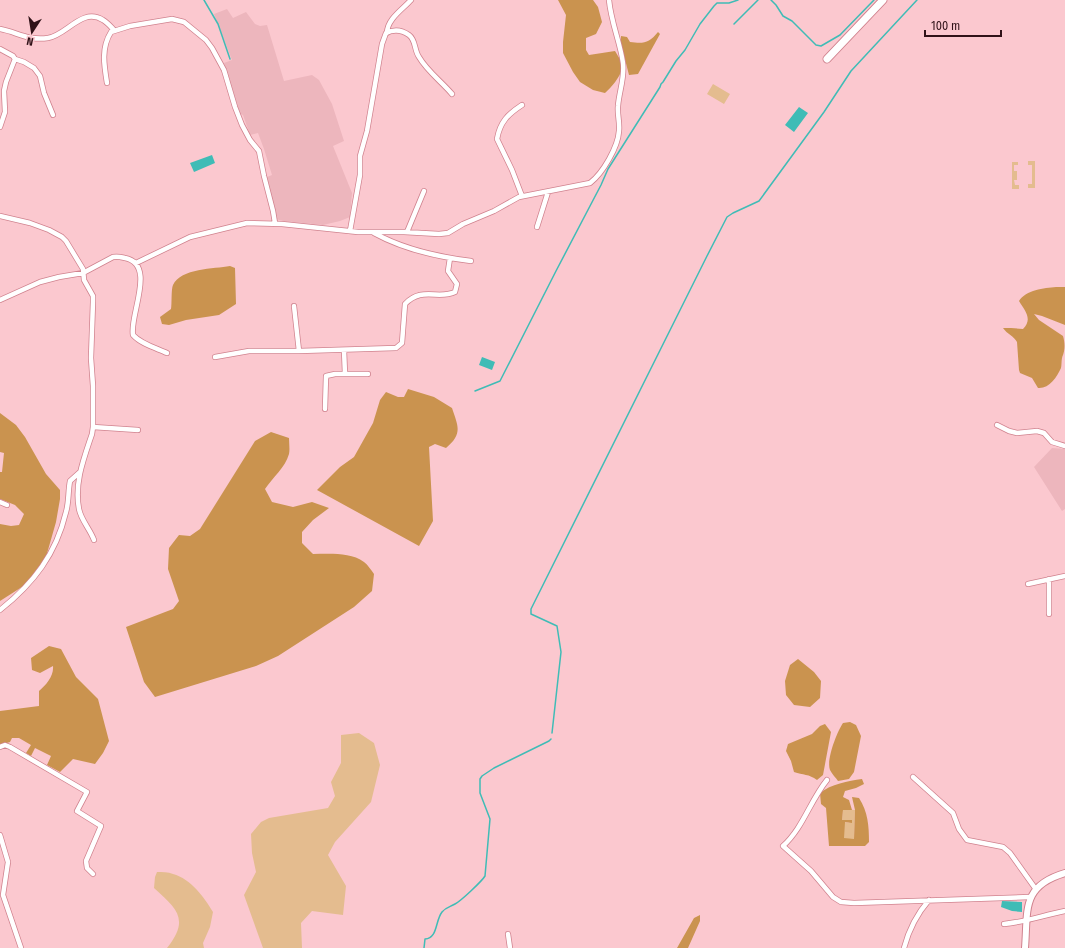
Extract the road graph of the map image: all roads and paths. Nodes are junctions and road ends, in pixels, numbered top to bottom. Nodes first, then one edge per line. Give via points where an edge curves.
1 (411, 0) edge
2 (609, 0) edge
3 (882, 0) edge
4 (0, 29) edge
5 (114, 30) junction
6 (387, 33) junction
7 (0, 49) edge
8 (15, 59) junction
9 (827, 59) dead end
10 (107, 83) dead end
11 (452, 94) dead end
12 (522, 105) dead end
13 (53, 115) dead end
14 (0, 127) edge
15 (424, 191) dead end
16 (548, 192) junction
17 (522, 196) junction
18 (0, 216) edge
19 (274, 223) junction
20 (538, 227) dead end
21 (350, 231) junction
22 (373, 232) junction
23 (407, 232) junction
24 (450, 258) junction
25 (471, 261) dead end
26 (136, 263) junction
27 (83, 273) junction
28 (0, 300) edge
29 (294, 306) dead end
30 (344, 350) junction
31 (299, 352) junction
32 (167, 353) dead end
33 (215, 357) dead end
34 (345, 374) junction
35 (368, 374) dead end
36 (325, 409) dead end
37 (997, 424) dead end
38 (93, 427) junction
39 (138, 430) dead end
40 (1065, 446) edge
41 (80, 472) junction
42 (0, 502) edge
43 (7, 505) dead end
44 (94, 540) dead end
45 (1065, 576) edge
46 (1049, 579) junction
47 (1028, 584) dead end
48 (0, 610) edge
49 (1049, 614) dead end
50 (0, 747) edge
51 (913, 777) dead end
52 (827, 780) dead end
53 (0, 835) edge
54 (1065, 873) edge
55 (93, 874) dead end
56 (1035, 888) junction
57 (1030, 897) junction
58 (929, 900) junction
59 (1065, 911) edge
60 (1027, 920) junction
61 (1004, 924) dead end
62 (508, 934) dead end
63 (20, 948) edge
64 (510, 948) edge
65 (904, 948) edge
66 (1025, 948) edge

1 - 6 street via 390,22
2 - 16 street via 623,64 618,106 619,137 597,178 590,183
3 - 9 main road
4 - 5 street via 37,39 50,38 86,17 94,17 104,20
5 - 10 street via 105,46
5 - 19 street via 172,19 184,22 206,40 224,70 242,126 259,151
6 - 11 street via 397,30 408,34 420,59
6 - 21 street via 382,44 367,131 360,156 360,175
7 - 8 street
8 - 13 street via 34,68 40,76
8 - 14 street via 4,91 5,112
12 - 17 street via 509,114 497,139
15 - 23 street
16 - 17 street
16 - 20 street
17 - 23 street via 448,233
18 - 27 street via 30,223 62,237 83,269
19 - 21 street
19 - 26 street via 247,223 190,237
21 - 22 street
22 - 23 street
22 - 24 street via 389,241
24 - 25 street
24 - 30 street via 448,271 457,284 455,292 416,295 409,299 405,304 403,339 400,347
26 - 27 street via 118,256
26 - 32 street via 141,280 133,335 136,339
27 - 28 street via 40,282
27 - 38 street via 94,302 91,358
29 - 31 street
30 - 31 street
30 - 34 street
31 - 33 street via 249,351
34 - 35 street
34 - 36 street via 326,376
37 - 40 street via 1017,433 1044,433 1052,442
38 - 39 street
38 - 41 street
41 - 44 street via 79,510
41 - 48 street via 70,481 66,512 53,550 28,586
42 - 43 street
45 - 46 street
46 - 47 street
46 - 49 street
50 - 55 street via 10,748 87,792 77,811 101,826 86,860 87,868
51 - 56 street via 953,813 959,829 967,840 1003,847
52 - 58 street via 798,829 783,846 841,902
53 - 63 street via 8,862 2,895
54 - 56 street via 1048,879
56 - 57 street
57 - 58 street
57 - 60 street
58 - 65 street via 914,920
59 - 60 street
60 - 61 street
60 - 66 street
62 - 64 street

